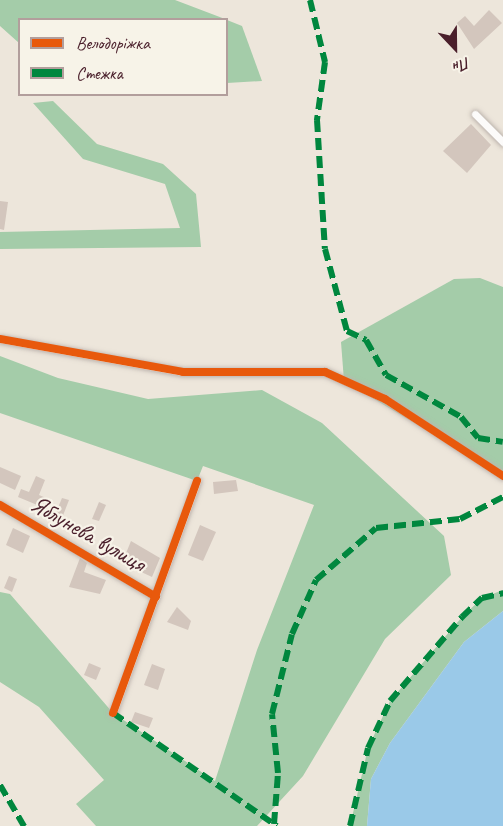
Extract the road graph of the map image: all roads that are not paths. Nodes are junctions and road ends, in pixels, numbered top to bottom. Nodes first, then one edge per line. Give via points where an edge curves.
1 (475, 114) dead end
2 (503, 142) edge
3 (0, 339) edge
4 (503, 476) edge
5 (197, 481) dead end
6 (0, 505) edge
7 (156, 597) junction
8 (112, 713) dead end

1 - 2 street
3 - 4 street via 183,372 325,372 385,399
5 - 7 street
6 - 7 street, Яблунева вулиця
7 - 8 street

